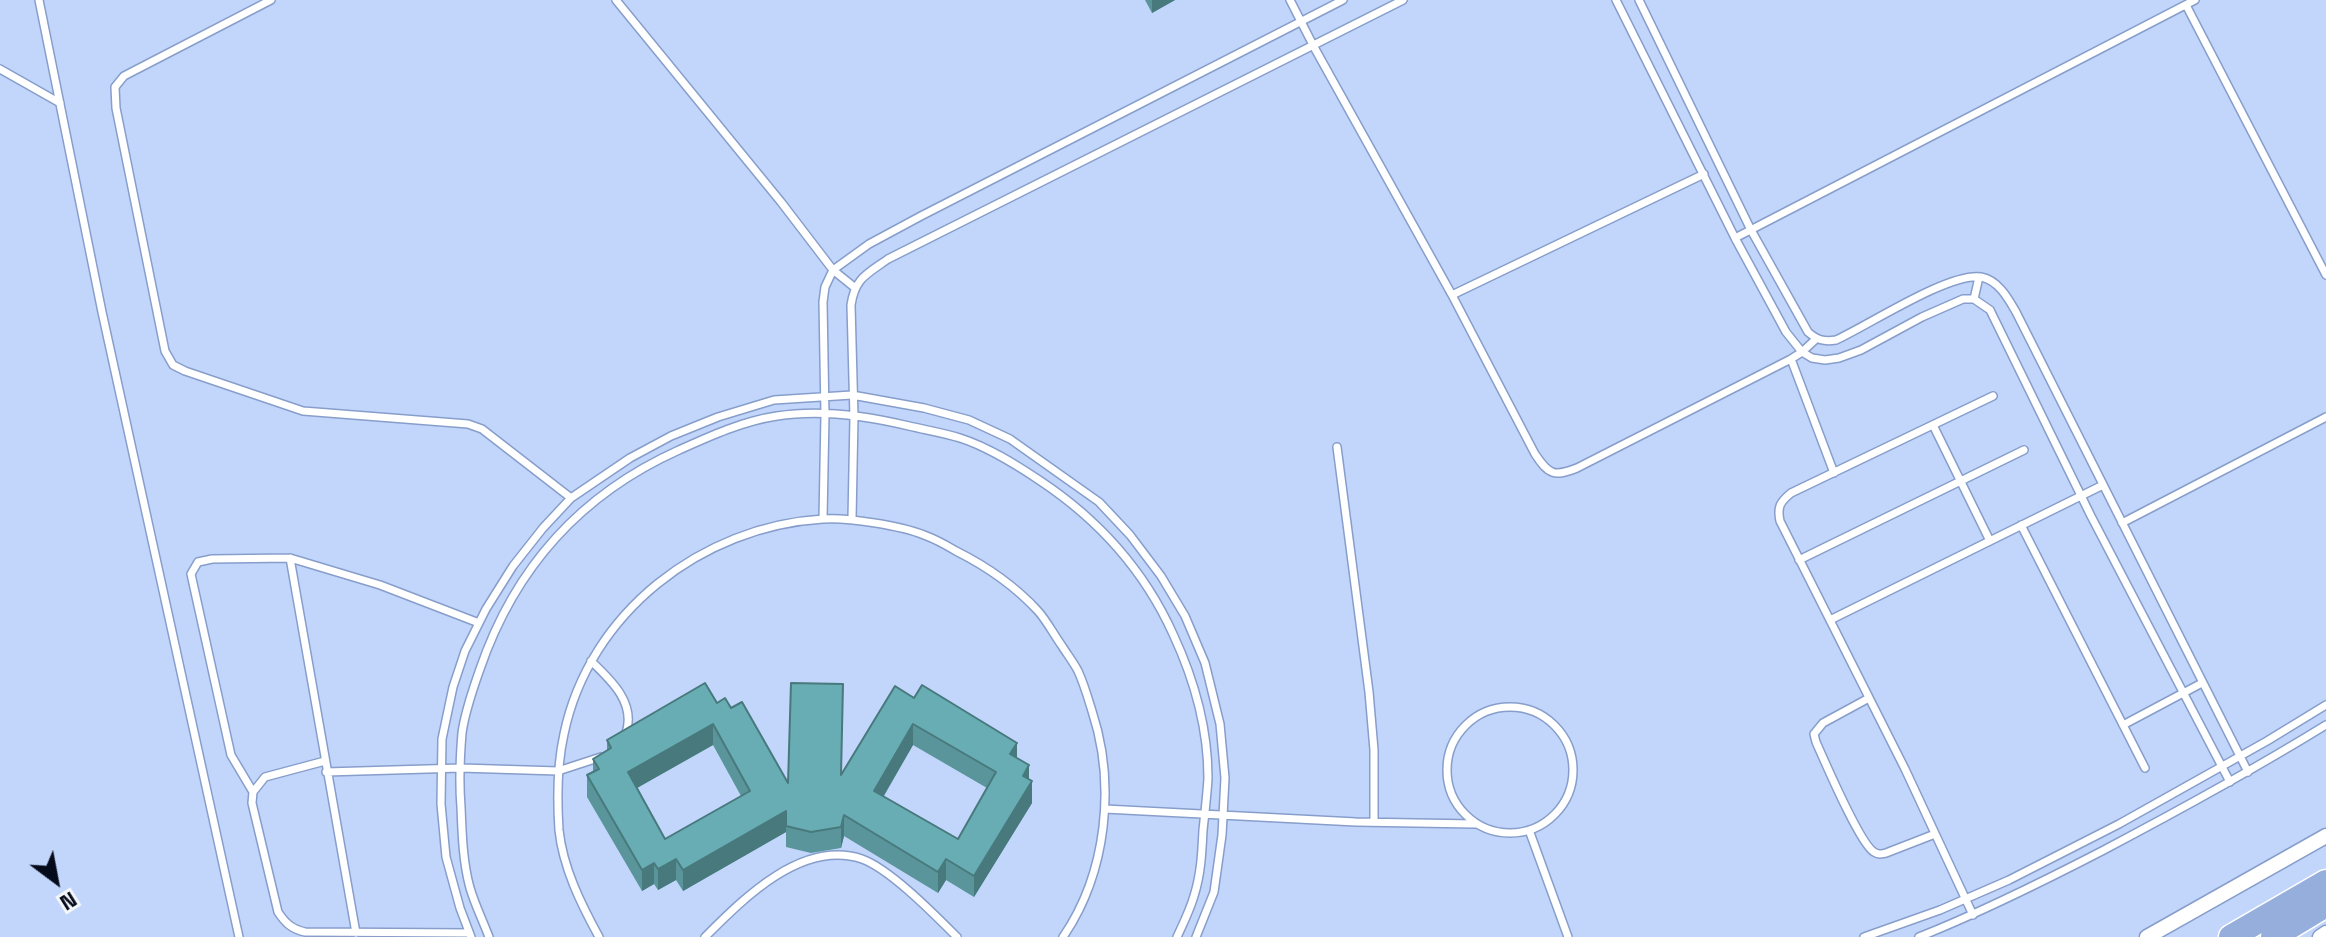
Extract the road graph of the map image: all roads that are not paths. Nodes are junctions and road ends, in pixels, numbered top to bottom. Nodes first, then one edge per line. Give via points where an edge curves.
1 (39, 0) edge
2 (271, 0) edge
3 (616, 0) edge
4 (1290, 0) edge
5 (1343, 0) edge
6 (1403, 0) edge
7 (1616, 0) edge
8 (1639, 0) edge
9 (2195, 0) edge
10 (2186, 5) junction
11 (1301, 22) junction
12 (1314, 47) junction
13 (0, 69) edge
14 (60, 103) junction
15 (1704, 174) junction
16 (1751, 230) junction
17 (1735, 238) junction
18 (833, 270) junction
19 (2326, 275) edge
20 (1979, 277) junction
21 (854, 287) junction
22 (1452, 295) junction
23 (1974, 299) junction
24 (1816, 339) junction
25 (1802, 352) junction
26 (1791, 359) junction
27 (852, 395) junction
28 (1993, 396) dead end
29 (823, 397) junction
30 (825, 415) junction
31 (854, 417) junction
32 (2326, 417) edge
33 (1933, 425) junction
34 (1337, 447) dead end
35 (2024, 450) dead end
36 (1834, 473) junction
37 (1961, 481) junction
38 (2103, 485) junction
39 (2082, 497) junction
40 (571, 498) junction
41 (823, 519) junction
42 (852, 519) junction
43 (2122, 523) junction
44 (2021, 525) junction
45 (1990, 541) junction
46 (290, 558) junction
47 (1799, 560) junction
48 (1830, 620) junction
49 (479, 623) junction
50 (591, 661) junction
51 (2202, 683) junction
52 (2183, 693) junction
53 (1869, 698) junction
54 (2326, 705) edge
55 (2123, 725) junction
56 (2326, 725) edge
57 (620, 746) edge
58 (609, 754) edge
59 (2239, 757) junction
60 (325, 761) junction
61 (2221, 767) junction
62 (442, 768) junction
63 (461, 768) junction
64 (2145, 768) dead end
65 (558, 771) junction
66 (326, 772) junction
67 (2248, 772) junction
68 (2230, 782) junction
69 (253, 792) junction
70 (1105, 809) junction
71 (1205, 813) junction
72 (1223, 815) junction
73 (1374, 822) junction
74 (1478, 824) junction
75 (1529, 830) junction
76 (1935, 834) junction
77 (2326, 836) edge
78 (2326, 882) edge
79 (1965, 899) junction
80 (2326, 905) edge
81 (1973, 915) junction
82 (356, 933) junction
83 (2326, 933) edge
84 (470, 935) edge
85 (239, 937) edge
86 (489, 937) edge
87 (599, 937) edge
88 (705, 937) edge
89 (957, 937) edge
90 (1063, 937) edge
91 (1177, 937) edge
92 (1196, 937) edge
93 (1568, 937) edge
94 (1864, 937) edge
95 (1919, 937) edge
96 (2147, 937) edge
97 (2231, 937) edge
98 (2273, 937) edge
99 (2320, 937) edge

1 - 14 lane
2 - 40 lane via 124,76 115,87 165,351 173,365 303,411 468,424 482,429
3 - 18 lane
4 - 11 lane
5 - 11 lane
6 - 12 lane
7 - 15 lane
8 - 16 lane
9 - 10 lane
10 - 16 lane
10 - 19 lane
11 - 12 lane
11 - 18 lane via 921,216
12 - 21 lane via 888,259
12 - 22 lane
13 - 14 lane
14 - 85 lane
15 - 17 lane
15 - 22 lane
16 - 17 lane
16 - 24 lane via 1801,322
17 - 25 lane
18 - 21 lane
18 - 29 lane via 823,302
20 - 23 lane
20 - 24 lane via 1939,287 1836,340
20 - 38 lane via 1990,280 2010,301
21 - 27 lane
22 - 26 lane via 1535,454 1553,474 1577,468
23 - 25 lane via 1950,304 1839,358 1812,358
23 - 39 lane via 1997,320
24 - 25 lane
25 - 26 lane
26 - 36 lane
27 - 29 lane
27 - 31 lane
27 - 72 lane via 969,420 1010,439 1099,502 1130,535 1185,616 1205,663 1220,724
28 - 33 lane
29 - 30 lane
29 - 40 lane via 774,400 706,421 630,458
30 - 31 lane
30 - 41 lane
30 - 63 lane via 775,416 692,444 635,472 560,532 528,571 488,644 462,731
31 - 42 lane
31 - 71 lane via 962,439 1014,463 1100,527 1132,563 1159,603 1196,692 1208,777
32 - 43 lane
33 - 36 lane
33 - 37 lane
34 - 73 lane via 1369,692
35 - 37 lane
36 - 47 lane via 1791,493 1779,505 1780,521
37 - 45 lane
37 - 47 lane
38 - 39 lane
38 - 43 lane
39 - 44 lane
39 - 52 lane
40 - 49 lane via 513,566
41 - 42 lane
41 - 50 lane via 767,527 713,546 677,568 624,615
42 - 70 lane via 922,533 985,565 1039,612 1083,684 1101,738
43 - 51 lane
44 - 45 lane
44 - 55 lane
45 - 48 lane
46 - 49 lane
46 - 60 lane
46 - 69 lane via 212,559 198,562 191,574 231,755
47 - 48 lane
48 - 53 lane
49 - 62 lane via 453,687
50 - 57 lane via 612,680 627,708 629,726
50 - 65 lane via 571,708
51 - 52 lane
51 - 59 lane
52 - 55 lane
52 - 61 lane
53 - 76 lane
53 - 76 lane via 1823,723 1814,734 1862,838 1879,854
54 - 59 lane
55 - 64 lane
56 - 67 lane
58 - 65 lane
59 - 61 lane
59 - 67 lane
60 - 66 lane
60 - 69 lane via 265,777
61 - 68 lane
61 - 79 lane
62 - 63 lane
62 - 66 lane
62 - 84 lane via 446,857
63 - 65 lane
63 - 86 lane via 465,862
65 - 87 lane via 560,833 575,893
66 - 82 lane
67 - 68 lane
68 - 81 lane
69 - 82 lane via 278,912 285,923 305,932
70 - 71 lane
70 - 90 lane via 1087,891
71 - 72 lane
71 - 91 lane via 1194,897
72 - 73 lane
72 - 92 lane via 1214,892
73 - 74 lane
74 - 75 lane via 1491,831
74 - 75 lane via 1459,809 1450,793 1447,755 1455,736 1487,710 1528,708 1562,732 1574,772 1560,809
75 - 93 lane
76 - 79 lane
77 - 96 street
78 - 97 highway
79 - 81 lane
79 - 94 lane
80 - 98 highway
81 - 95 lane
82 - 84 lane
83 - 99 street
88 - 89 lane via 764,883 813,858 849,856 873,865 905,888

